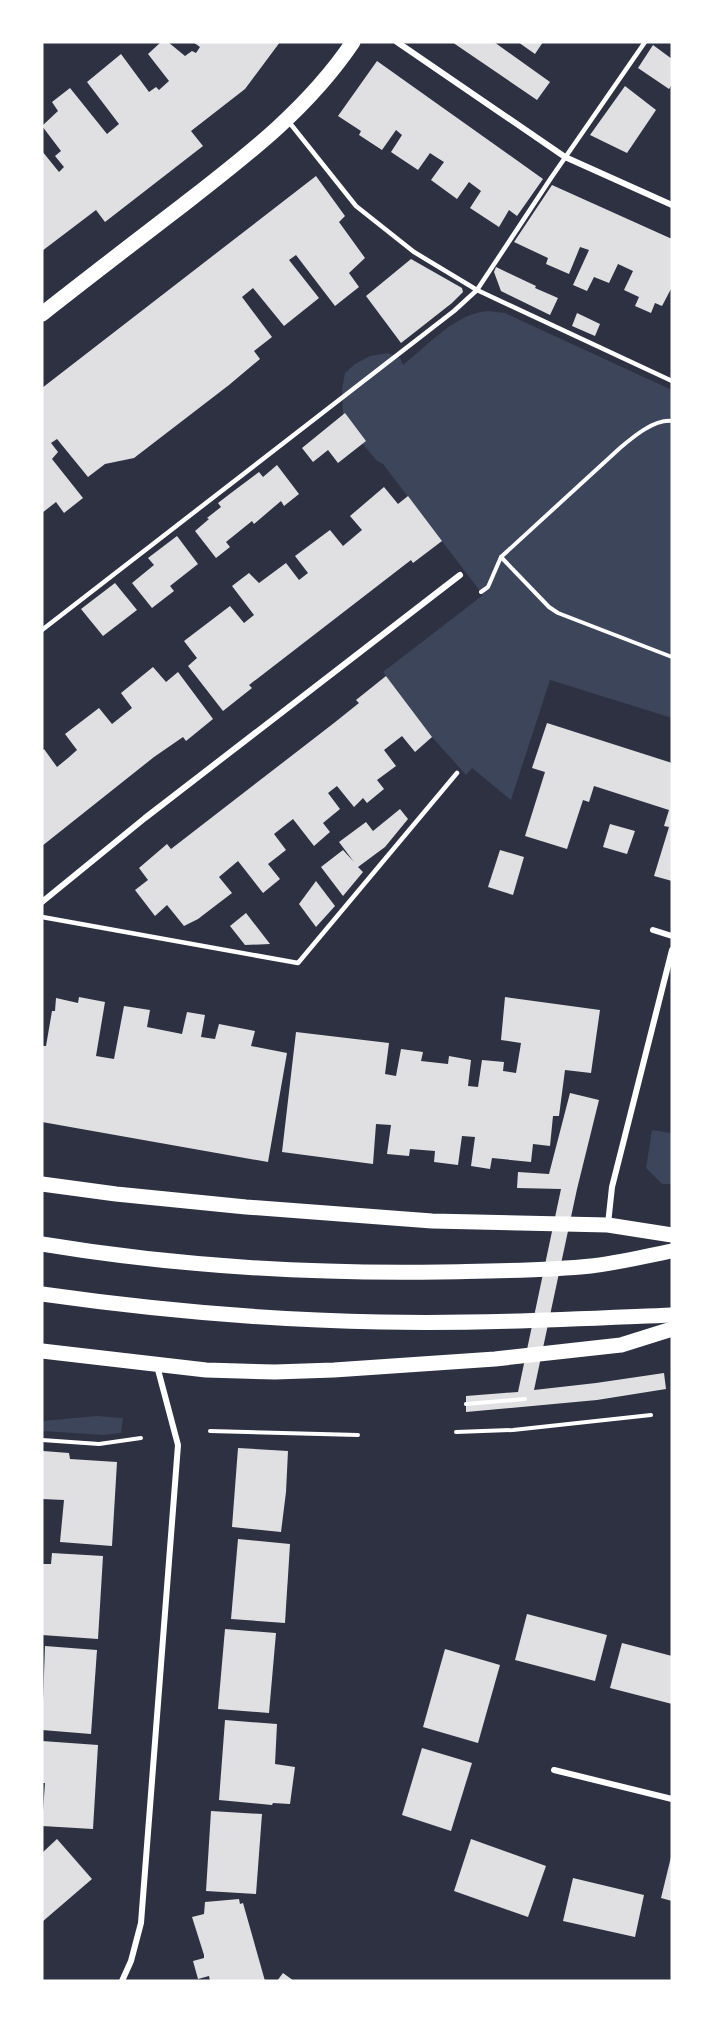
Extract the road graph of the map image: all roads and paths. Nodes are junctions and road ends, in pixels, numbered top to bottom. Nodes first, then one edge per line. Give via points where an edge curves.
1 (353, 42) edge
2 (397, 42) edge
3 (645, 42) edge
4 (288, 120) junction
5 (565, 157) junction
6 (672, 206) edge
7 (477, 290) junction
8 (42, 314) edge
9 (672, 381) edge
10 (672, 421) edge
11 (501, 557) junction
12 (460, 575) dead end
13 (481, 592) dead end
14 (42, 630) edge
15 (672, 657) edge
16 (457, 773) dead end
17 (42, 902) edge
18 (42, 917) edge
19 (653, 930) dead end
20 (672, 936) edge
21 (672, 950) edge
22 (42, 1184) edge
23 (608, 1225) junction
24 (672, 1235) edge
25 (42, 1244) edge
26 (672, 1251) edge
27 (42, 1294) edge
28 (672, 1315) edge
29 (672, 1329) edge
30 (42, 1351) edge
31 (157, 1365) junction
32 (525, 1399) dead end
33 (466, 1404) dead end
34 (651, 1415) dead end
35 (210, 1431) dead end
36 (456, 1432) dead end
37 (358, 1435) dead end
38 (141, 1438) dead end
39 (42, 1440) edge
40 (554, 1770) dead end
41 (672, 1799) edge
42 (122, 1981) edge

1 - 4 main road via 318,89
2 - 5 street
3 - 5 lane
4 - 7 lane via 356,206 414,252
4 - 8 main road
5 - 6 street
5 - 7 lane
7 - 9 lane
7 - 14 lane
10 - 11 path via 665,420 634,437
11 - 13 path via 488,586
11 - 15 path via 558,613
12 - 17 street
16 - 18 lane via 298,963
19 - 20 street
21 - 23 street via 612,1187
22 - 23 main road via 346,1215
23 - 24 main road
25 - 26 main road via 143,1259 365,1273 593,1266
27 - 28 main road via 232,1316 381,1322
29 - 31 main road via 621,1345 408,1366 275,1372
30 - 31 main road
31 - 42 street via 177,1445 141,1923
32 - 33 path
34 - 36 path
35 - 37 path
38 - 39 path via 99,1444
40 - 41 street

